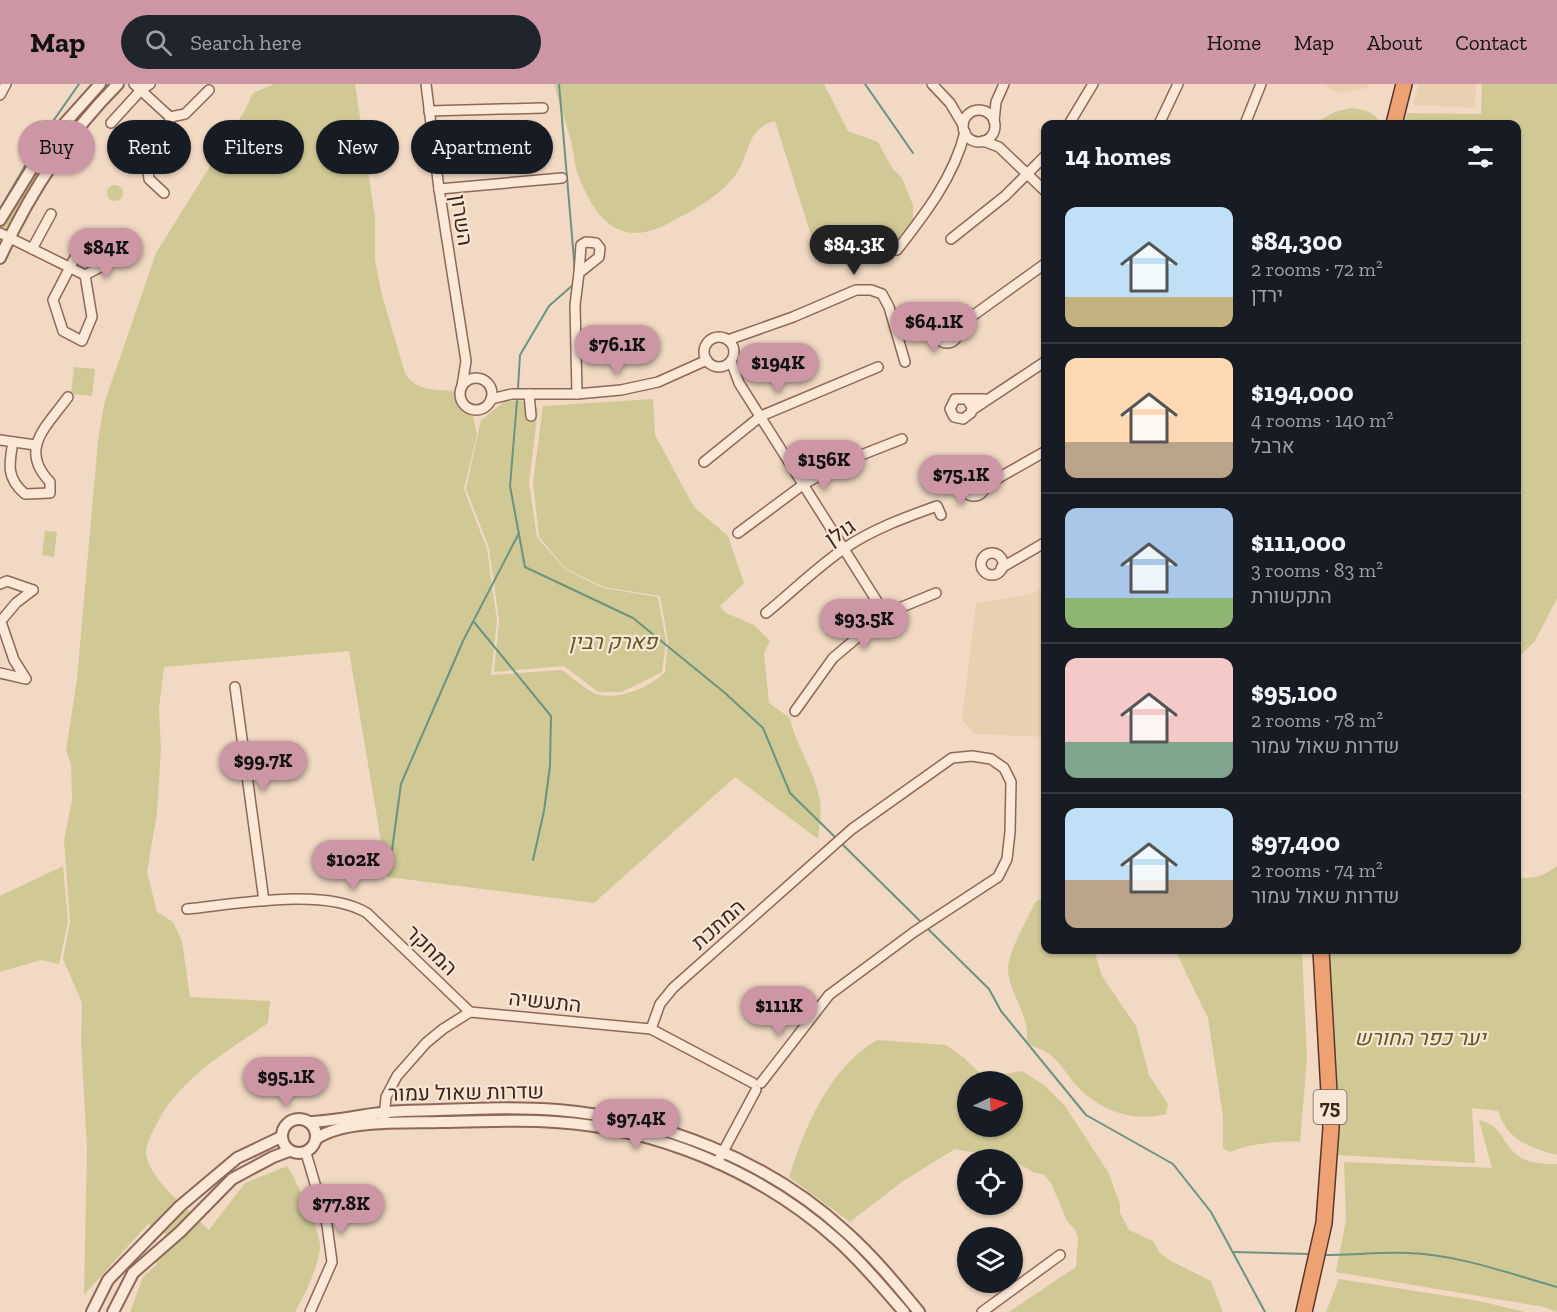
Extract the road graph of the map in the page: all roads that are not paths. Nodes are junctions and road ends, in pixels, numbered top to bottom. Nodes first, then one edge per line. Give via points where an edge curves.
1 (6, 84) edge
2 (100, 84) edge
3 (118, 84) edge
4 (150, 84) edge
5 (426, 84) edge
6 (933, 84) edge
7 (1093, 84) edge
8 (1178, 84) edge
9 (1260, 84) edge
10 (1404, 84) edge
11 (137, 87) edge
12 (1002, 88) edge
13 (209, 90) dead end
14 (0, 95) edge
15 (950, 103) junction
16 (543, 108) dead end
17 (429, 111) junction
18 (974, 111) junction
19 (170, 117) junction
20 (113, 120) edge
21 (1071, 120) edge
22 (1161, 120) edge
23 (1246, 120) edge
24 (1395, 120) edge
25 (994, 121) junction
26 (964, 128) junction
27 (994, 131) junction
28 (980, 141) junction
29 (1005, 153) junction
30 (958, 157) junction
31 (1041, 161) edge
32 (1028, 175) junction
33 (562, 178) dead end
34 (1041, 187) edge
35 (439, 189) junction
36 (164, 193) dead end
37 (51, 214) dead end
38 (0, 220) edge
39 (5, 236) edge
40 (951, 239) dead end
41 (32, 249) junction
42 (897, 250) dead end
43 (0, 258) edge
44 (1041, 267) edge
45 (69, 268) junction
46 (579, 273) dead end
47 (85, 275) junction
48 (971, 317) junction
49 (950, 322) junction
50 (957, 331) junction
51 (750, 334) junction
52 (728, 340) junction
53 (733, 357) junction
54 (707, 360) junction
55 (466, 361) junction
56 (905, 362) dead end
57 (1041, 364) edge
58 (718, 367) junction
59 (878, 367) dead end
60 (479, 379) junction
61 (739, 383) junction
62 (462, 386) junction
63 (490, 386) junction
64 (513, 394) junction
65 (528, 394) junction
66 (577, 394) junction
67 (68, 397) dead end
68 (491, 399) junction
69 (967, 399) junction
70 (985, 399) junction
71 (972, 410) junction
72 (531, 416) dead end
73 (761, 416) junction
74 (902, 439) dead end
75 (0, 440) edge
76 (12, 442) junction
77 (35, 445) junction
78 (1041, 454) edge
79 (704, 462) dead end
80 (981, 477) junction
81 (1000, 477) junction
82 (804, 484) junction
83 (983, 490) junction
84 (941, 515) dead end
85 (738, 533) dead end
86 (1041, 545) edge
87 (844, 549) junction
88 (1021, 555) junction
89 (1000, 556) junction
90 (1001, 568) junction
91 (0, 584) edge
92 (936, 592) dead end
93 (766, 613) dead end
94 (885, 614) junction
95 (0, 622) edge
96 (0, 673) edge
97 (235, 687) dead end
98 (795, 711) dead end
99 (264, 900) junction
100 (187, 909) dead end
101 (1321, 954) edge
102 (470, 1012) junction
103 (651, 1029) junction
104 (757, 1085) junction
105 (384, 1112) junction
106 (309, 1122) junction
107 (384, 1124) junction
108 (281, 1137) junction
109 (316, 1139) junction
110 (289, 1151) junction
111 (722, 1152) junction
112 (306, 1153) junction
113 (717, 1163) junction
114 (1059, 1255) dead end
115 (1315, 1263) junction
116 (92, 1312) edge
117 (113, 1312) edge
118 (310, 1312) edge
119 (904, 1312) edge
120 (919, 1312) edge
121 (982, 1312) edge
122 (1297, 1312) edge
123 (1304, 1312) edge

1 - 14 street
2 - 38 street via 48,142
3 - 39 street via 59,152
4 - 11 street
5 - 17 street, השרון
6 - 15 street
7 - 21 street
8 - 22 street
9 - 23 street
10 - 24 highway
11 - 19 street
11 - 20 street
12 - 18 street
12 - 25 street
13 - 19 street via 186,114
15 - 18 street
15 - 26 street
16 - 17 street
17 - 35 street, השרון
18 - 25 street via 987,112
18 - 26 street
19 - 36 street via 169,126 146,158 148,179
25 - 27 street
26 - 28 street via 969,138
26 - 30 street
27 - 28 street
27 - 29 street
28 - 29 street
28 - 30 street
29 - 32 street
30 - 42 street via 930,206
31 - 32 street
32 - 34 street
32 - 40 street
33 - 35 street
35 - 55 street, השרון
37 - 41 street
39 - 41 street
39 - 43 street
41 - 45 street
44 - 48 street
45 - 47 street
45 - 47 street via 82,244 100,236 130,246 124,255
45 - 47 street via 53,300 63,331 82,341 92,317
46 - 66 street via 575,305
48 - 49 street
48 - 50 street
49 - 50 street
49 - 50 street via 939,325 938,338 949,343
51 - 52 street
51 - 53 street
51 - 56 street via 856,290 871,290 882,294 889,307
52 - 53 street
52 - 54 street via 711,339 705,350
53 - 58 street
53 - 61 street
54 - 58 street
54 - 66 street via 658,382
55 - 60 street, השרון
55 - 62 street, השרון
57 - 70 street
58 - 61 street
59 - 73 street
60 - 62 street
60 - 63 street
61 - 73 street
62 - 68 street via 460,396 469,409 484,408
63 - 64 street
63 - 68 street
64 - 65 street
64 - 68 street
65 - 66 street
65 - 72 street
67 - 77 street
69 - 70 street
69 - 71 street
69 - 71 street via 955,399 951,412 963,419
70 - 71 street
73 - 79 street
73 - 82 street
74 - 82 street via 846,461
75 - 76 street
76 - 77 street
76 - 77 street via 9,463 13,484 25,494 50,493 50,482 35,460
78 - 81 street
80 - 81 street
80 - 83 street
80 - 83 street via 968,476 964,489 973,496
81 - 83 street
82 - 85 street
82 - 87 street
84 - 87 street, גולן via 938,506 897,520
86 - 88 street
87 - 93 street, גולן
87 - 94 street
88 - 89 street
88 - 90 street
89 - 90 street
89 - 90 street via 989,553 981,564 991,574
91 - 95 street via 7,582 33,590
92 - 94 street
94 - 98 street via 833,658
95 - 96 street via 14,660 26,679
97 - 99 street
99 - 100 street, המחקר
99 - 102 street, המחקר via 323,900 356,906
101 - 115 highway, 75 via 1331,1128 1324,1222
102 - 103 street, התעשיה
102 - 105 street via 426,1043 397,1076 386,1097
103 - 104 street, התעשיה
103 - 104 street, המתכת via 660,1004 673,988 852,829 952,758 991,759 1004,768 1011,782 1010,832 1007,859 998,877 829,995
104 - 111 street, המתכת
105 - 106 street, שדרות שאול עמור
105 - 107 street
105 - 111 street, שדרות שאול עמור via 575,1112 644,1125
106 - 108 street via 289,1122
106 - 109 street
107 - 109 street, שדרות שאול עמור via 332,1131
107 - 113 street, שדרות שאול עמור via 555,1122 641,1136
108 - 110 street
108 - 116 street via 237,1158 180,1206 108,1280
109 - 112 street
110 - 112 street
110 - 117 street via 232,1179 133,1273
111 - 113 street, המתכת
111 - 120 street, שדרות שאול עמור via 762,1172 819,1209 871,1256
112 - 118 street via 327,1225 332,1262
113 - 119 street, שדרות שאול עמור via 757,1182 812,1219 862,1264
114 - 121 street
115 - 122 highway, 75
115 - 123 highway, 75

